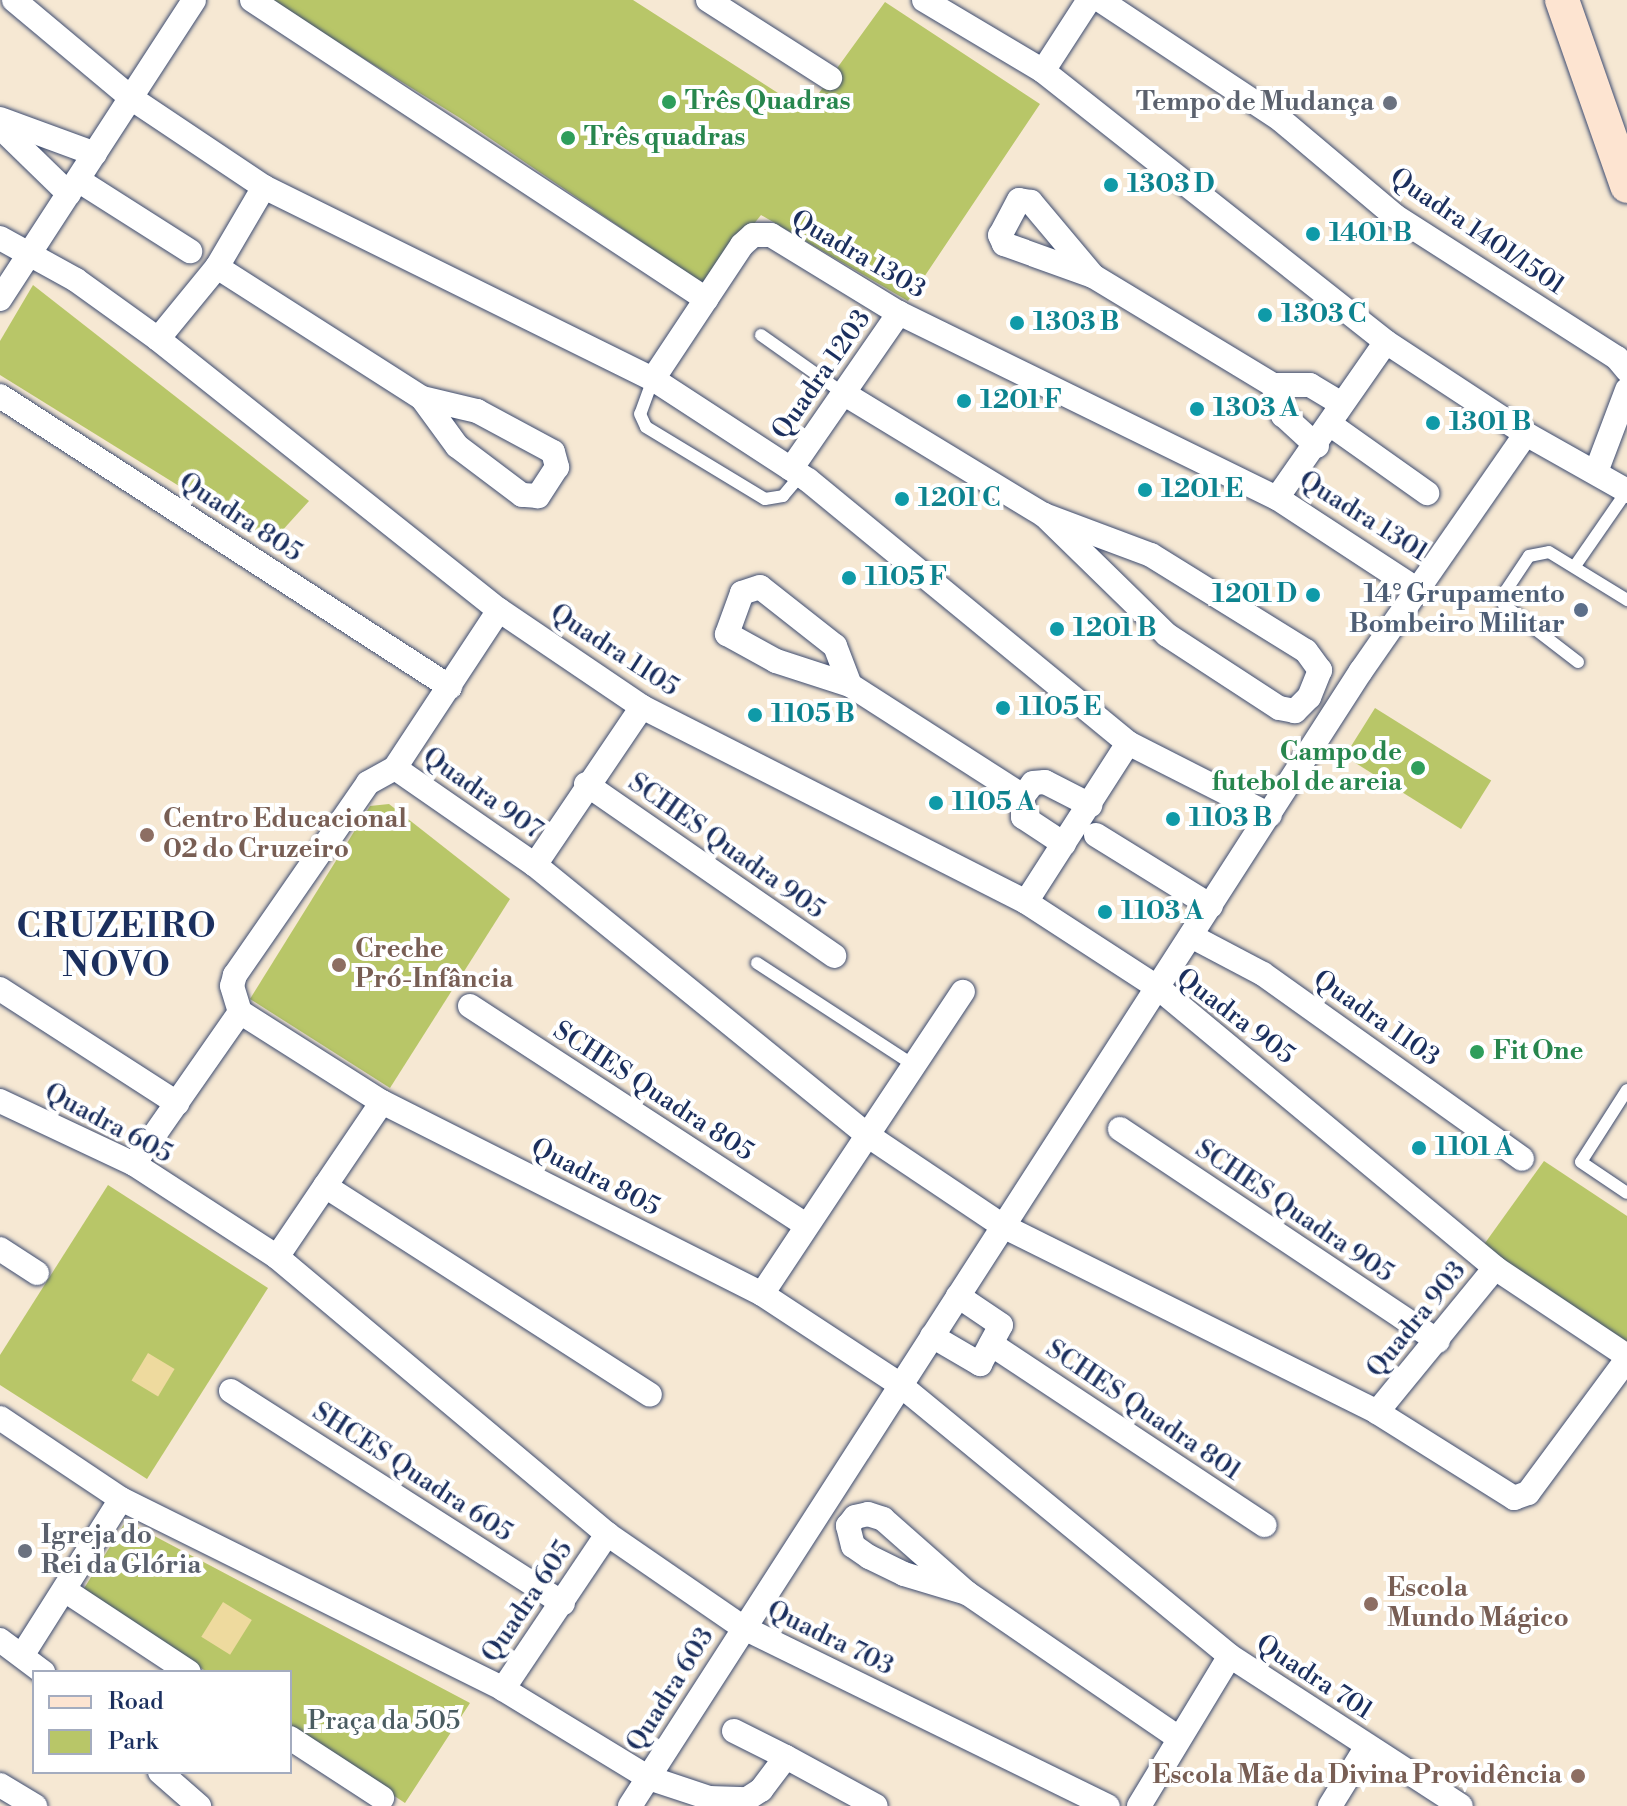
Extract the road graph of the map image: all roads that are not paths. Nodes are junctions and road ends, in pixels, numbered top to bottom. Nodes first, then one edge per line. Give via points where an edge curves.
1 (14, 0) edge
2 (252, 0) edge
3 (708, 0) edge
4 (924, 0) edge
5 (1089, 0) edge
6 (1100, 0) edge
7 (1562, 0) edge
8 (185, 3) edge
9 (1043, 71) junction
10 (830, 78) dead end
11 (131, 98) junction
12 (0, 119) edge
13 (0, 127) edge
14 (95, 154) junction
15 (1627, 186) edge
16 (73, 187) junction
17 (264, 187) junction
18 (0, 238) edge
19 (190, 251) dead end
20 (30, 253) junction
21 (217, 267) junction
22 (1093, 276) dead end
23 (0, 299) edge
24 (706, 299) junction
25 (899, 313) junction
26 (761, 335) dead end
27 (158, 339) junction
28 (1386, 342) junction
29 (1627, 370) edge
30 (653, 379) junction
31 (1273, 385) junction
32 (1627, 390) edge
33 (843, 393) junction
34 (0, 396) edge
35 (422, 398) junction
36 (1337, 415) junction
37 (1526, 434) junction
38 (1317, 446) junction
39 (796, 472) junction
40 (1596, 472) junction
41 (1627, 491) edge
42 (1427, 493) dead end
43 (1277, 498) junction
44 (1044, 515) junction
45 (1575, 566) junction
46 (1416, 589) junction
47 (1627, 600) edge
48 (499, 610) junction
49 (1578, 662) dead end
50 (850, 685) junction
51 (450, 687) junction
52 (642, 707) junction
53 (1128, 743) junction
54 (395, 768) junction
55 (586, 784) junction
56 (1023, 796) junction
57 (1090, 805) junction
58 (1270, 815) junction
59 (1096, 835) dead end
60 (1064, 844) junction
61 (535, 865) junction
62 (1026, 902) junction
63 (1211, 906) junction
64 (1191, 936) junction
65 (834, 956) dead end
66 (757, 963) dead end
67 (1157, 987) junction
68 (0, 989) edge
69 (963, 992) dead end
70 (470, 1006) dead end
71 (240, 1012) junction
72 (915, 1066) junction
73 (1627, 1090) edge
74 (0, 1101) edge
75 (382, 1102) junction
76 (177, 1103) junction
77 (1120, 1129) dead end
78 (870, 1137) junction
79 (1522, 1159) dead end
80 (134, 1164) junction
81 (325, 1186) junction
82 (1627, 1193) edge
83 (806, 1225) junction
84 (1003, 1226) junction
85 (0, 1249) edge
86 (277, 1257) junction
87 (1495, 1268) junction
88 (37, 1273) dead end
89 (762, 1294) junction
90 (958, 1296) junction
91 (932, 1336) junction
92 (1438, 1341) junction
93 (991, 1344) junction
94 (1627, 1357) edge
95 (899, 1384) junction
96 (231, 1391) dead end
97 (650, 1395) dead end
98 (1377, 1412) junction
99 (0, 1418) edge
100 (121, 1499) junction
101 (1264, 1525) dead end
102 (607, 1534) junction
103 (66, 1591) junction
104 (967, 1593) dead end
105 (563, 1603) junction
106 (744, 1628) junction
107 (0, 1640) edge
108 (23, 1654) junction
109 (1230, 1656) junction
110 (41, 1670) edge
111 (186, 1670) edge
112 (503, 1689) junction
113 (734, 1731) dead end
114 (1177, 1737) junction
115 (292, 1739) edge
116 (1367, 1746) junction
117 (786, 1757) junction
118 (162, 1774) edge
119 (649, 1778) junction
120 (0, 1785) edge
121 (382, 1798) dead end
122 (688, 1800) edge
123 (35, 1806) edge
124 (199, 1806) edge
125 (630, 1806) edge
126 (876, 1806) edge
127 (1108, 1806) edge
128 (1139, 1806) edge
129 (1330, 1806) edge
130 (1461, 1806) edge

1 - 11 street
2 - 24 street
3 - 10 street
4 - 9 street
5 - 9 street
6 - 29 street, Quadra 1401/1501 via 1281,120 1395,216 1617,358
7 - 15 main road
8 - 11 street
9 - 28 street
11 - 14 street
11 - 17 street
12 - 14 street
13 - 16 street
14 - 16 street
16 - 19 street
16 - 20 street
17 - 21 street
17 - 30 street
18 - 20 street, Quadra 1105
20 - 23 street
20 - 27 street, Quadra 1105
21 - 27 street
21 - 35 street
22 - 31 street
24 - 25 street, Quadra 1303 via 742,245 762,233
24 - 30 street
25 - 33 street, Quadra 1203
25 - 43 street, Quadra 1303
26 - 33 lane
27 - 48 street, Quadra 1105
28 - 36 street, Quadra 1301
28 - 37 street
30 - 39 street
30 - 39 lane via 640,414 646,427 765,499 783,496
31 - 36 street via 1310,385
31 - 38 street via 1283,415
32 - 40 street
33 - 39 street, Quadra 1203
33 - 44 street
34 - 51 street, Quadra 805
35 - 35 street via 457,446 522,495 538,496 557,467 553,452 477,411
36 - 38 street, Quadra 1301
36 - 42 street, Quadra 1301
37 - 40 street
37 - 46 street, Quadra 1301
38 - 43 street, Quadra 1301
39 - 53 street
40 - 41 street
41 - 45 lane
43 - 46 street, Quadra 1301
44 - 44 street via 1167,635 1279,708 1295,711 1309,697 1320,670 1306,651 1151,555
45 - 47 lane
45 - 49 lane via 1536,551 1503,601 1512,615
46 - 58 street
48 - 51 street, Quadra 907
48 - 52 street, Quadra 1105
50 - 50 street via 835,646 760,587 742,593 727,634 776,661
50 - 56 street
51 - 54 street, Quadra 907
52 - 55 street, Quadra 907
52 - 62 street, Quadra 1105
53 - 57 street
53 - 58 street
54 - 61 street, Quadra 907
54 - 71 street via 368,783 235,975 232,986
55 - 61 street, Quadra 907
55 - 65 street, SCHES Quadra 905
56 - 57 street via 1033,783 1045,782
56 - 60 street via 1023,817
57 - 60 street
58 - 63 street
59 - 63 street
60 - 62 street
61 - 78 street
62 - 67 street
63 - 64 street
64 - 67 street
64 - 79 street, Quadra 1103 via 1263,974
66 - 72 lane
67 - 84 street, Quadra 905
67 - 87 street, Quadra 905
68 - 76 street
69 - 72 street
70 - 83 street, SCHES Quadra 805
71 - 75 street, Quadra 805
71 - 76 street
72 - 78 street
73 - 82 lane via 1581,1162
74 - 80 street, Quadra 605
75 - 81 street
75 - 89 street, Quadra 805
76 - 80 street
77 - 92 street, SCHES Quadra 905
78 - 83 street
78 - 84 street
80 - 86 street, Quadra 605
81 - 86 street
81 - 97 street
83 - 89 street
84 - 90 street, Quadra 905
84 - 98 street
85 - 88 street
86 - 102 street, Quadra 605
87 - 92 street, Quadra 903
87 - 94 street, Quadra 903
89 - 95 street
90 - 91 street, Quadra 703
90 - 93 street via 1001,1325
91 - 93 street via 980,1364
91 - 95 street, Quadra 703
92 - 98 street, Quadra 903
93 - 101 street, SCHES Quadra 801
94 - 98 street, Quadra 903 via 1521,1498
95 - 106 street, Quadra 703
95 - 109 street
96 - 105 street, SHCES Quadra 605
99 - 100 street, Quadra 605
100 - 103 street
100 - 112 street, Quadra 605
102 - 105 street, Quadra 605
102 - 106 street, Quadra 603
103 - 108 street
103 - 111 street
104 - 114 street
105 - 112 street, Quadra 605
106 - 119 street, Quadra 603
106 - 127 street, Quadra 703
107 - 108 street
108 - 110 street
109 - 114 street
109 - 116 street, Quadra 701
112 - 119 street, Quadra 603
113 - 117 street
114 - 128 street
115 - 121 street
116 - 129 street
116 - 130 street, Quadra 701
117 - 122 street via 761,1790 747,1799
117 - 126 street
118 - 124 street
119 - 122 street
119 - 125 street
120 - 123 street

